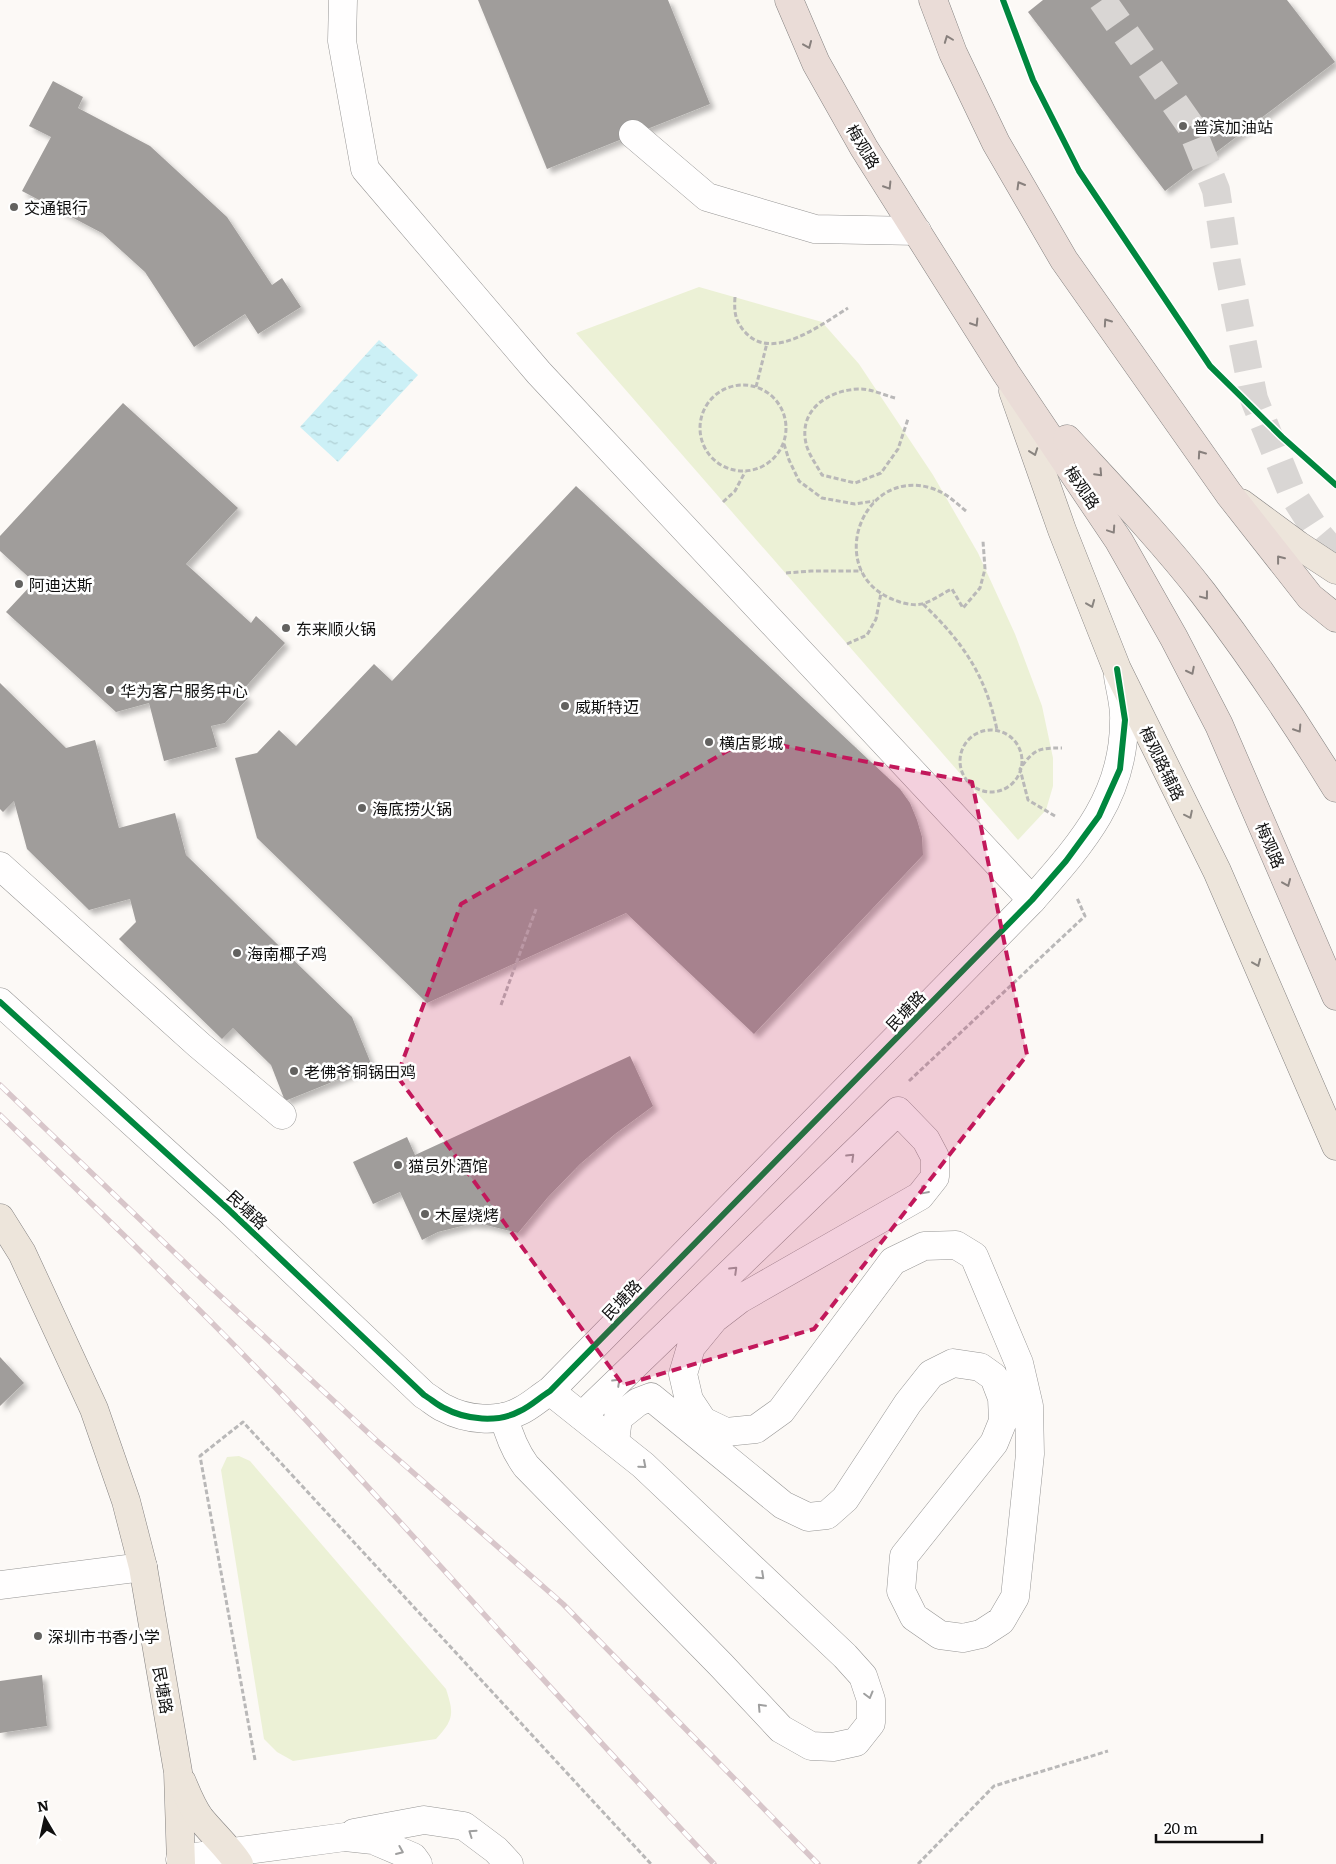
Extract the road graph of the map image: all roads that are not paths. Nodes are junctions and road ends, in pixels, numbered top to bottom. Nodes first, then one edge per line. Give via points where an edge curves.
1 (343, 0) edge
2 (788, 0) edge
3 (933, 0) edge
4 (634, 134) dead end
5 (916, 231) junction
6 (1006, 373) junction
7 (1229, 494) junction
8 (1336, 570) edge
9 (1310, 597) junction
10 (1336, 618) edge
11 (1336, 627) edge
12 (1117, 669) junction
13 (1335, 785) edge
14 (0, 866) edge
15 (1032, 900) junction
16 (1336, 996) edge
17 (0, 1002) edge
18 (282, 1115) dead end
19 (1336, 1146) edge
20 (0, 1218) edge
21 (550, 1391) junction
22 (582, 1416) junction
23 (504, 1417) junction
24 (615, 1442) junction
25 (143, 1568) junction
26 (0, 1585) edge
27 (178, 1772) junction
28 (345, 1837) junction
29 (236, 1859) edge
30 (180, 1861) edge
31 (418, 1864) edge
32 (509, 1864) edge

1 - 15 street via 342,41 364,168 539,373
2 -> 5 highway, 梅观路 via 816,63
7 -> 3 highway via 1064,260 996,143 953,53
4 - 5 street via 707,197 815,230
5 -> 6 highway, 梅观路
6 -> 12 main road, 梅观路辅路 via 1065,539
6 -> 13 highway via 1128,505 1202,593
6 -> 16 highway, 梅观路 via 1119,541 1174,638 1219,725
7 - 8 main road
9 -> 7 highway
9 - 10 highway
9 - 11 highway
12 - 15 street, 民塘路 via 1124,720 1120,768 1099,816
12 -> 19 main road, 梅观路辅路 via 1217,871
14 - 18 street
15 - 21 street, 民塘路
17 - 23 street, 民塘路 via 229,1210 424,1395 461,1414 482,1418
20 - 25 main road, 民塘路 via 22,1253 94,1409 126,1501
21 - 22 street
21 - 23 street, 民塘路 via 521,1411
22 - 24 street
22 -> 24 street via 898,1112 926,1140 935,1157 935,1178 920,1196 740,1299 714,1319 691,1347 683,1374 689,1400 703,1421 726,1432 756,1429 780,1411 893,1261 924,1246 956,1245 974,1256 1019,1364 1029,1406 1030,1454 1016,1597 1001,1622 981,1634 962,1638 940,1635 914,1617 901,1591 904,1556 994,1443 1003,1421 1002,1398 994,1377 980,1367 953,1363 931,1374 908,1403 845,1499 827,1515 808,1517 783,1505 650,1397 618,1418
24 -> 23 street via 643,1464 863,1676 871,1700 871,1723 856,1742 833,1747 811,1746 781,1729 526,1466 515,1451
25 - 26 street
25 - 27 main road, 民塘路
27 - 29 main road, 民塘路 via 199,1817
27 - 30 main road, 民塘路
28 - 29 street
28 -> 31 street via 373,1840 413,1857
32 -> 28 street via 464,1826 424,1820 356,1832
29 - 30 street

